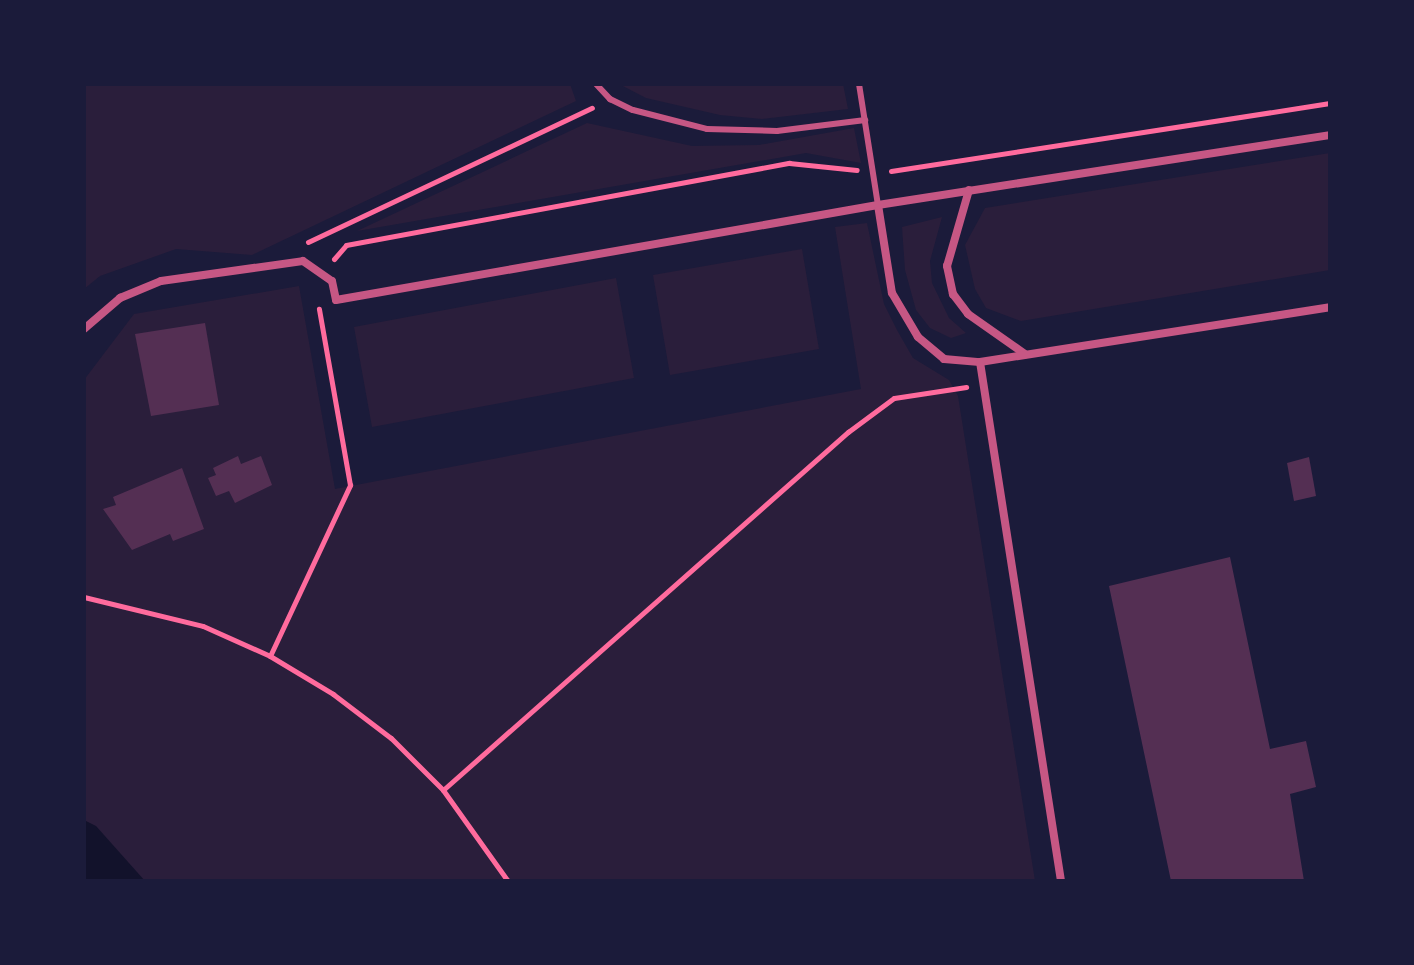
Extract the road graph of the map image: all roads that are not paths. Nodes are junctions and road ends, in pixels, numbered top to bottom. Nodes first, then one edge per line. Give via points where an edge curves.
1 (596, 84) edge
2 (859, 84) edge
3 (865, 120) junction
4 (1330, 135) edge
5 (969, 190) junction
6 (878, 205) junction
7 (1330, 307) edge
8 (84, 329) edge
9 (1025, 354) junction
10 (980, 362) junction
11 (1061, 881) edge

1 - 3 lane via 610,99 707,129 777,131
2 - 3 lane
3 - 6 lane
4 - 5 street
5 - 6 street
5 - 9 street via 947,266 953,294 968,314
6 - 8 street via 336,300 332,281 303,261 161,281 120,298
6 - 10 street via 892,293 904,319 944,359
7 - 9 street
9 - 10 street
10 - 11 street

